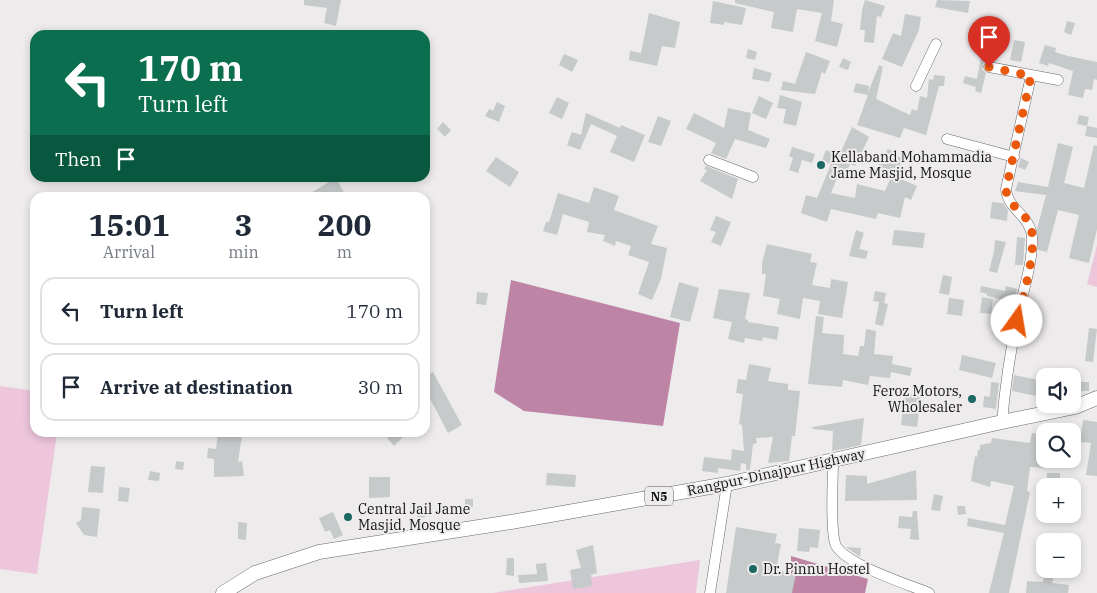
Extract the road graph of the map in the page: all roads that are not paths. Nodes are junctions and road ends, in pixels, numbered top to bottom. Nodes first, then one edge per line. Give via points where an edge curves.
1 (936, 44) dead end
2 (989, 67) dead end
3 (1031, 76) junction
4 (1058, 80) dead end
5 (916, 86) dead end
6 (948, 139) dead end
7 (1014, 157) junction
8 (708, 160) dead end
9 (753, 178) dead end
10 (1097, 398) edge
11 (1002, 422) junction
12 (833, 462) junction
13 (727, 484) junction
14 (223, 593) edge
15 (710, 593) edge
16 (930, 593) edge

1 - 5 street
2 - 3 street
3 - 4 street
3 - 7 street
6 - 7 street
7 - 11 street via 1006,195 1029,223 1032,238
8 - 9 street
10 - 11 highway, Rangpur-Dinajpur Highway / N5 via 1075,407
11 - 12 highway, Rangpur-Dinajpur Highway / N5
12 - 13 highway, Rangpur-Dinajpur Highway / N5
12 - 16 street via 834,535 838,550 844,556
13 - 14 highway, Rangpur-Dinajpur Highway / N5 via 319,552 255,573
13 - 15 street

